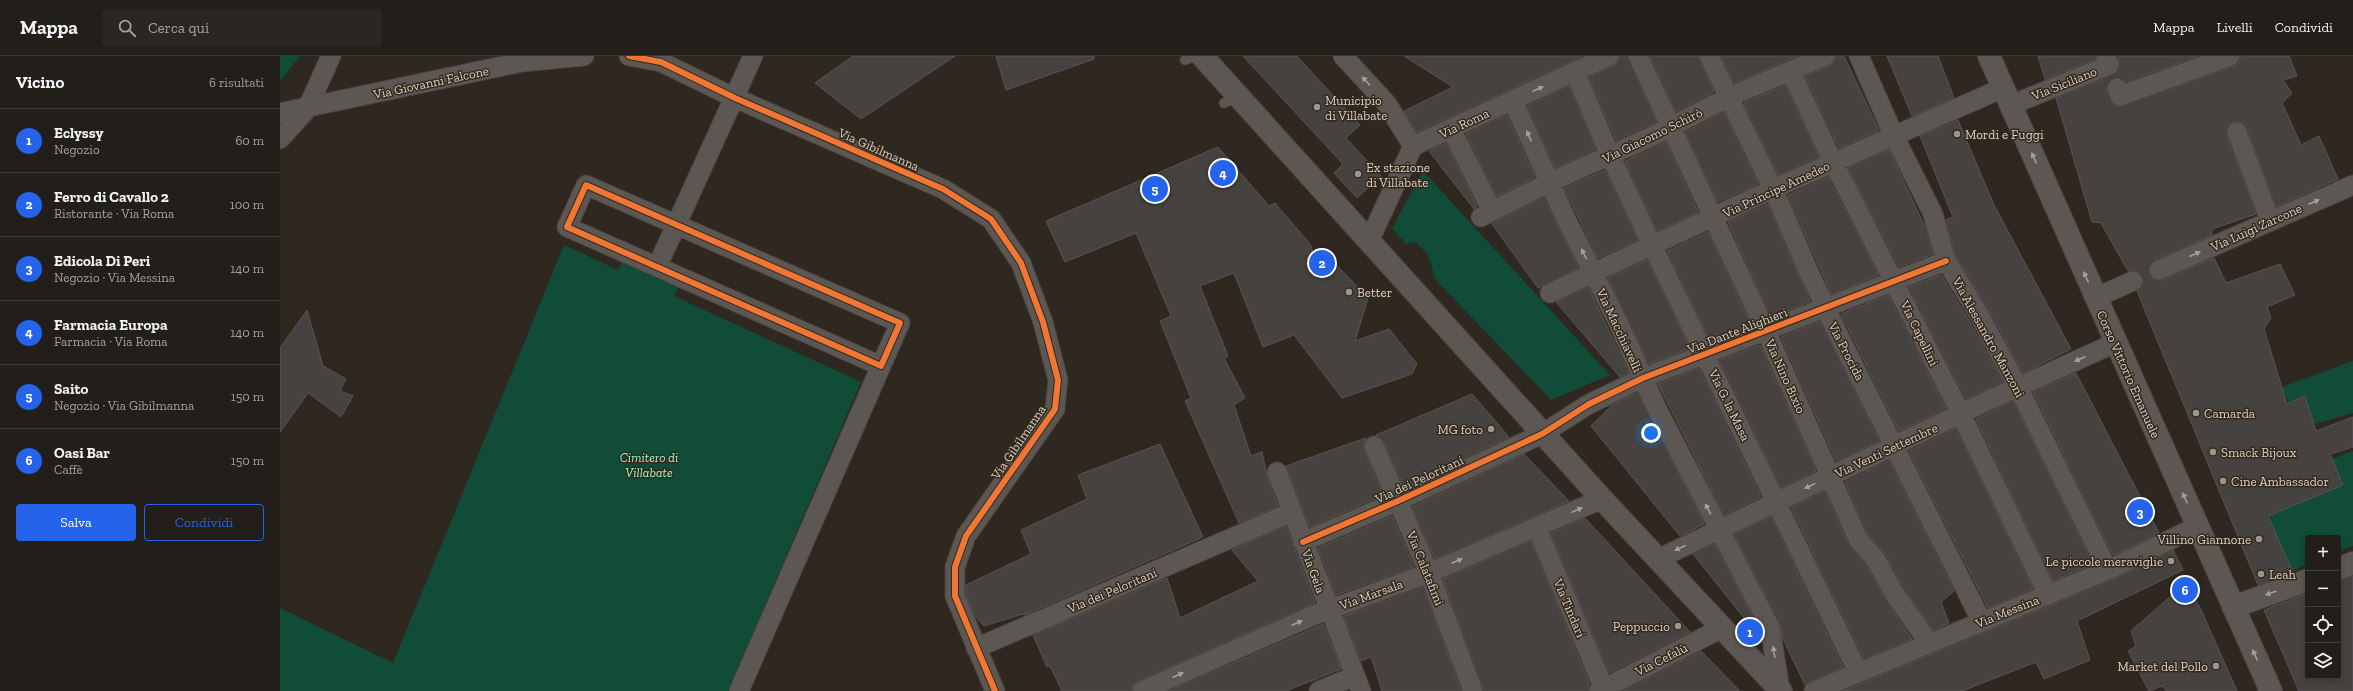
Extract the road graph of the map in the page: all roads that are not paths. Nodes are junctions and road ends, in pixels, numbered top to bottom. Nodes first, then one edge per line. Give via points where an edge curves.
1 (331, 56) edge
2 (584, 56) edge
3 (629, 56) edge
4 (753, 56) edge
5 (1195, 56) edge
6 (1343, 56) edge
7 (1610, 56) edge
8 (1638, 56) edge
9 (1709, 56) edge
10 (1825, 56) edge
11 (1859, 56) edge
12 (1989, 56) edge
13 (2230, 56) edge
14 (1194, 58) edge
15 (1575, 72) junction
16 (1791, 72) junction
17 (2112, 75) edge
18 (2007, 96) junction
19 (1729, 97) junction
20 (735, 98) junction
21 (1512, 101) junction
22 (307, 109) junction
23 (280, 113) edge
24 (1670, 127) junction
25 (1451, 129) junction
26 (2237, 132) dead end
27 (1894, 136) junction
28 (280, 139) edge
29 (1413, 146) junction
30 (1610, 155) junction
31 (1833, 162) junction
32 (1550, 182) junction
33 (2353, 185) edge
34 (1773, 189) junction
35 (1714, 217) junction
36 (2270, 221) junction
37 (677, 225) junction
38 (1368, 241) junction
39 (1652, 245) junction
40 (1946, 261) junction
41 (657, 267) junction
42 (2159, 270) tunnel mouth
43 (1593, 272) junction
44 (2133, 281) tunnel mouth
45 (1895, 282) junction
46 (1550, 293) dead end
47 (2095, 298) junction
48 (1826, 308) junction
49 (1766, 331) junction
50 (2115, 343) junction
51 (1706, 354) junction
52 (882, 366) junction
53 (1644, 378) junction
54 (2018, 387) junction
55 (1961, 414) junction
56 (1542, 434) junction
57 (1374, 446) dead end
58 (1896, 446) junction
59 (1277, 472) dead end
60 (1831, 475) junction
61 (1602, 499) junction
62 (1398, 502) junction
63 (1777, 502) junction
64 (1292, 512) junction
65 (2198, 526) junction
66 (1537, 528) junction
67 (1719, 530) junction
68 (1303, 542) junction
69 (1658, 559) junction
70 (2353, 563) edge
71 (2341, 567) edge
72 (2108, 570) junction
73 (1429, 573) junction
74 (2305, 581) edge
75 (2048, 595) junction
76 (2233, 608) junction
77 (1329, 610) junction
78 (1982, 622) junction
79 (1722, 628) junction
80 (1929, 642) junction
81 (976, 648) junction
82 (1858, 672) junction
83 (1358, 683) edge
84 (1601, 690) edge
85 (739, 691) edge
86 (995, 691) edge
87 (1142, 691) edge
88 (1319, 691) edge
89 (1473, 691) edge
90 (1781, 691) edge
91 (1814, 691) edge
92 (2271, 691) edge

1 - 22 street
2 - 22 street, Via Giovanni Falcone via 522,62
3 - 20 street via 661,62
4 - 20 street
5 - 14 lane
29 -> 6 street via 1387,104
7 - 15 street, Via Roma
8 - 24 street, Via Nino Bixio
9 - 19 street, Via Procida
10 - 16 street, Via Giacomo Schirò
11 - 27 street, Via Alessandro Manzoni
12 - 18 main road, Corso Vittorio Emanuele
13 - 17 street, Via Siciliano
14 - 38 main road
21 -> 15 street, Via Roma
15 - 30 street, Via G. la Masa
16 - 19 street, Via Giacomo Schirò
16 - 31 street, Via Capellini
17 - 18 street, Via Siciliano
18 - 27 street, Via Principe Amedeo
47 -> 18 main road, Corso Vittorio Emanuele
19 - 24 street, Via Giacomo Schirò
19 - 34 street, Via Procida
20 - 37 street
20 - 81 street, Via Gibilmanna via 943,189 992,219 1021,263 1043,322 1058,380 1056,402 1055,409 966,536 955,567 955,596
21 - 25 street, Via Roma
32 -> 21 street, Via Macchiavelli
22 - 23 street, Via Giovanni Falcone
22 - 28 street
24 - 30 street, Via Giacomo Schirò
24 - 35 street, Via Nino Bixio
25 - 29 street, Via Roma
25 - 32 street, Via Giacomo Schirò via 1486,214
26 - 36 street
27 - 31 street, Via Principe Amedeo
27 - 40 street, Via Alessandro Manzoni via 1933,214
29 - 38 street
30 - 32 street, Via Giacomo Schirò
30 - 39 street, Via G. la Masa
31 - 34 street, Via Principe Amedeo
31 - 45 street, Via Capellini
43 -> 32 street, Via Macchiavelli
36 -> 33 street, Via Luigi Zarcone
34 - 35 street, Via Principe Amedeo
34 - 48 street, Via Procida
35 - 39 street, Via Principe Amedeo
35 - 49 street, Via Nino Bixio
42 -> 36 street, Via Luigi Zarcone
37 - 41 street
37 - 41 street via 586,185 567,227
37 - 52 street via 900,323
38 - 56 main road
39 - 43 street, Via Principe Amedeo
39 - 51 street, Via G. la Masa
40 - 45 street, Via Dante Alighieri
40 - 54 street, Via Alessandro Manzoni via 1977,311
41 - 52 street
43 - 46 street, Via Principe Amedeo
43 - 53 street, Via Macchiavelli
44 - 47 street
45 - 48 street, Via Dante Alighieri
45 - 55 street, Via Capellini
47 - 50 main road, Corso Vittorio Emanuele
48 - 49 street, Via Dante Alighieri
48 - 58 street, Via Procida
49 - 51 street, Via Dante Alighieri
49 - 60 street, Via Nino Bixio
50 -> 54 street, Via Venti Settembre
65 -> 50 main road, Corso Vittorio Emanuele
51 - 53 street, Via Dante Alighieri
51 - 63 street, Via G. la Masa
52 - 85 street
53 - 56 street, Via Dante Alighieri via 1589,404
67 -> 53 street, Via Macchiavelli
54 - 55 street, Via Venti Settembre
54 - 72 street, Via Alessandro Manzoni
55 - 58 street, Via Venti Settembre
55 - 75 street, Via Capellini
56 - 61 main road
56 - 62 street, Via dei Peloritani
57 - 62 street, Via Calatafimi
58 - 60 street, Via Venti Settembre
58 - 78 street, Via Procida
59 - 64 street, Via Gela
60 -> 63 street, Via Venti Settembre
60 - 80 street, Via Nino Bixio via 1858,539 1876,560 1894,593
66 -> 61 street, Via Marsala
61 - 69 main road
62 - 68 street, Via dei Peloritani
62 - 73 street, Via Calatafimi
63 - 67 street, Via Venti Settembre
63 - 82 street, Via G. la Masa
64 - 68 street, Via Gela
64 - 81 street, Via dei Peloritani
65 - 72 street, Via Messina
65 - 76 main road, Corso Vittorio Emanuele
73 -> 66 street, Via Marsala
66 - 84 street, Via Tindari
67 -> 69 street, Via Venti Settembre
90 -> 67 street, Via Macchiavelli via 1770,628
68 - 77 street, Via Gela
69 - 79 main road
70 - 71 main road
72 - 75 street, Via Messina
73 - 77 street, Via Marsala
73 - 89 street, Via Calatafimi
74 -> 76 main road
75 - 78 street, Via Messina
92 -> 76 main road, Corso Vittorio Emanuele
77 - 83 street, Via Gela
87 -> 77 street, Via Marsala
78 - 80 street, Via Messina
79 - 84 street, Via Cefalù
79 - 90 main road
80 - 82 street, Via Messina
81 - 86 street, Via Gibilmanna
82 - 91 street, Via Messina
83 - 88 street

